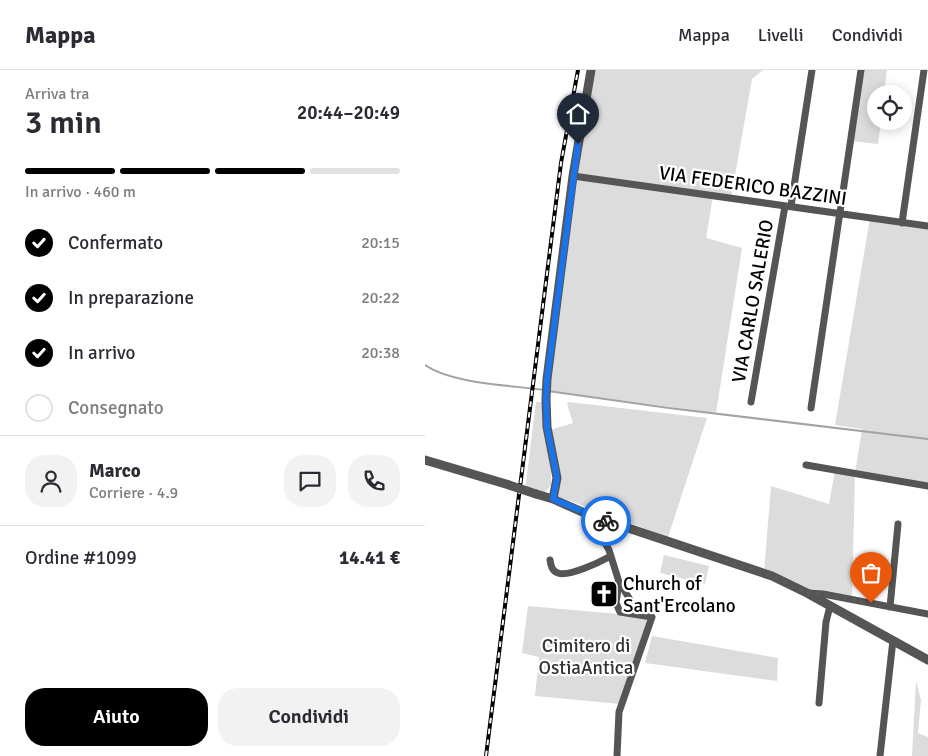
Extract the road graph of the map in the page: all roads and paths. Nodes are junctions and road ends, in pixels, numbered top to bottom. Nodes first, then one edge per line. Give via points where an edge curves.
1 (591, 70) edge
2 (812, 70) edge
3 (861, 70) edge
4 (924, 70) edge
5 (573, 176) junction
6 (788, 206) junction
7 (840, 213) junction
8 (903, 223) junction
9 (928, 226) edge
10 (751, 402) dead end
11 (811, 408) dead end
12 (427, 460) edge
13 (806, 465) dead end
14 (928, 486) edge
15 (553, 499) junction
16 (589, 515) junction
17 (898, 524) dead end
18 (611, 556) junction
19 (550, 560) dead end
20 (619, 582) junction
21 (821, 597) junction
22 (830, 606) junction
23 (889, 606) junction
24 (639, 614) junction
25 (928, 614) edge
26 (893, 640) junction
27 (928, 660) edge
28 (819, 703) dead end
29 (617, 756) edge
30 (880, 756) edge

1 - 5 street
2 - 6 street, VIA CARLO SALERIO
3 - 7 street
4 - 8 street
5 - 6 street, VIA FEDERICO BAZZINI
5 - 15 street via 547,380 547,427 557,478
6 - 7 street, VIA FEDERICO BAZZINI
6 - 10 street, VIA CARLO SALERIO
7 - 8 street, VIA FEDERICO BAZZINI
7 - 11 street
8 - 9 street, VIA FEDERICO BAZZINI
12 - 15 street, bridge
13 - 14 street
15 - 16 street
16 - 18 street
16 - 21 street via 773,576
17 - 23 street
18 - 19 street via 560,574 551,568
18 - 20 street
20 - 24 street
20 - 24 street via 616,603 622,614
21 - 22 street
21 - 23 street
22 - 26 street
22 - 28 street
23 - 25 street
24 - 29 street via 652,617 620,710
26 - 27 street
26 - 30 street

